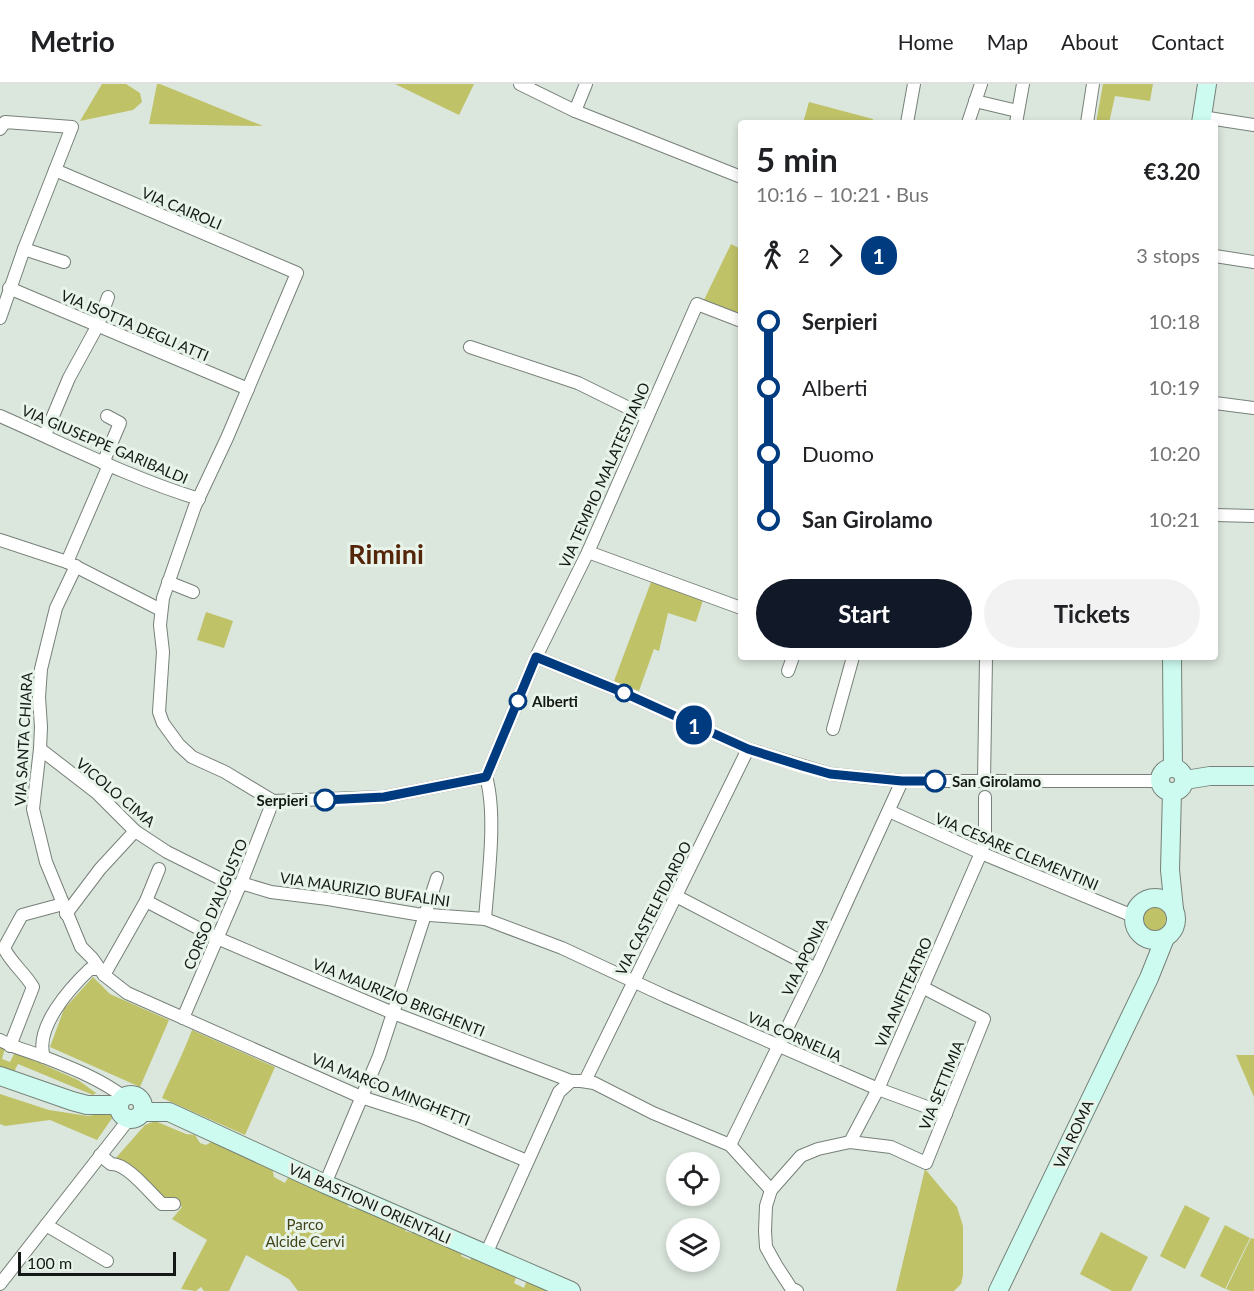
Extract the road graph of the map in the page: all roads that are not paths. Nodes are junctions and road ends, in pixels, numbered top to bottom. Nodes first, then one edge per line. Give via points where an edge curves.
1 (520, 84) edge
2 (586, 84) edge
3 (914, 84) edge
4 (981, 84) edge
5 (1023, 84) edge
6 (1093, 84) edge
7 (1208, 84) edge
8 (975, 101) junction
9 (575, 111) junction
10 (1017, 117) edge
11 (908, 120) edge
12 (969, 120) edge
13 (1087, 120) edge
14 (1201, 120) edge
15 (1218, 122) edge
16 (1254, 125) edge
17 (0, 129) edge
18 (55, 170) junction
19 (738, 176) edge
20 (24, 249) junction
21 (1218, 256) edge
22 (64, 262) dead end
23 (1254, 262) edge
24 (9, 288) junction
25 (108, 297) dead end
26 (0, 318) edge
27 (738, 320) edge
28 (98, 325) junction
29 (470, 347) dead end
30 (248, 389) junction
31 (1218, 403) edge
32 (1254, 408) edge
33 (0, 416) edge
34 (107, 416) dead end
35 (647, 417) junction
36 (45, 435) junction
37 (106, 464) junction
38 (199, 499) junction
39 (1218, 515) edge
40 (1254, 516) edge
41 (0, 540) edge
42 (588, 552) junction
43 (72, 564) junction
44 (168, 582) junction
45 (193, 591) dead end
46 (738, 607) edge
47 (162, 610) junction
48 (536, 657) junction
49 (792, 660) edge
50 (853, 660) edge
51 (987, 660) edge
52 (1172, 660) edge
53 (788, 671) dead end
54 (833, 729) dead end
55 (40, 749) junction
56 (748, 749) junction
57 (1254, 776) edge
58 (486, 777) junction
59 (1173, 780) junction
60 (902, 781) junction
61 (984, 781) junction
62 (985, 797) dead end
63 (273, 801) junction
64 (889, 811) junction
65 (135, 831) junction
66 (981, 853) junction
67 (159, 869) dead end
68 (1170, 870) junction
69 (437, 878) dead end
70 (240, 885) junction
71 (676, 896) junction
72 (1151, 898) junction
73 (146, 901) junction
74 (65, 909) junction
75 (1174, 909) junction
76 (425, 915) junction
77 (1134, 916) junction
78 (485, 919) junction
79 (217, 938) junction
80 (1165, 938) junction
81 (1145, 939) junction
82 (816, 969) junction
83 (101, 972) junction
84 (1149, 978) junction
85 (633, 981) junction
86 (922, 987) junction
87 (393, 1013) junction
88 (183, 1018) junction
89 (5, 1043) edge
90 (778, 1044) junction
91 (44, 1057) junction
92 (0, 1076) edge
93 (579, 1081) junction
94 (878, 1089) junction
95 (362, 1097) junction
96 (129, 1108) junction
97 (946, 1114) junction
98 (850, 1142) junction
99 (730, 1145) junction
100 (100, 1155) junction
101 (527, 1161) junction
102 (325, 1184) junction
103 (771, 1190) junction
104 (174, 1204) dead end
105 (45, 1225) junction
106 (486, 1254) junction
107 (107, 1261) dead end
108 (0, 1284) edge
109 (793, 1290) edge
110 (571, 1291) edge
111 (998, 1291) edge

1 - 9 street
2 - 9 street
3 - 11 street
4 - 8 street
5 - 10 street
6 - 13 street
7 - 14 main road
8 - 10 street
8 - 12 street
9 - 19 street
15 - 16 street
17 - 18 street via 5,122 72,127
18 - 20 street
18 - 30 street, VIA CAIROLI via 297,273
20 - 22 street
20 - 24 street
21 - 23 street
24 - 26 street
24 - 28 street, VIA ISOTTA DEGLI ATTI
25 - 28 street
27 - 35 street, VIA TEMPIO MALATESTIANO via 697,304
28 - 30 street, VIA ISOTTA DEGLI ATTI
28 - 36 street via 69,378
29 - 35 street via 578,382
30 - 38 street
31 - 32 street
33 - 36 street, VIA GIUSEPPE GARIBALDI
34 - 37 street, VIA SANTA CHIARA via 120,423
35 - 42 street, VIA TEMPIO MALATESTIANO
36 - 37 street, VIA GIUSEPPE GARIBALDI
37 - 38 street, VIA GIUSEPPE GARIBALDI
37 - 43 street, VIA SANTA CHIARA
38 - 44 street
39 - 40 street
41 - 43 street
42 - 46 street
42 - 48 street, VIA TEMPIO MALATESTIANO
43 - 47 street
43 - 55 street, VIA SANTA CHIARA via 41,669
44 - 45 street
44 - 47 street
47 - 63 street via 159,712 163,723 178,746 192,757
48 - 56 street
48 - 58 street, VIA TEMPIO MALATESTIANO
49 - 53 street
50 - 54 street
51 - 61 street
52 - 59 main road
55 - 65 street, VICOLO CIMA via 97,793
55 - 74 street, VIA SANTA CHIARA via 33,808 46,862
56 - 60 street via 830,774
56 - 71 street, VIA CASTELFIDARDO
57 - 59 main road
58 - 63 street via 384,797
58 - 78 street via 491,842
59 - 61 street
59 - 68 main road
60 - 61 street
60 - 64 street, VIA APONIA
62 - 66 street, VIA ANFITEATRO via 985,840
63 - 70 street, CORSO D'AUGUSTO
64 - 66 street, VIA CESARE CLEMENTINI
64 - 82 street, VIA APONIA
65 - 70 street, VICOLO CIMA via 166,854
65 - 74 street
66 - 77 street, VIA CESARE CLEMENTINI
66 - 86 street, VIA ANFITEATRO
67 - 73 street
68 - 72 main road via 1162,889
68 - 75 main road
69 - 76 street
70 - 76 street, VIA MAURIZIO BUFALINI
70 - 79 street, CORSO D'AUGUSTO
71 - 82 street
71 - 85 street, VIA CASTELFIDARDO
72 - 75 main road via 1164,900
72 - 77 main road via 1139,904
73 - 79 street, VIA MAURIZIO BRIGHENTI
73 - 83 street
74 - 83 street, VIA SANTA CHIARA via 81,947
74 - 89 street via 22,915 4,948 33,987
75 - 80 main road via 1176,922
76 - 78 street, VIA MAURIZIO BUFALINI
76 - 87 street
77 - 81 main road via 1136,929
78 - 85 street, VIA MAURIZIO BUFALINI via 562,948
79 - 87 street, VIA MAURIZIO BRIGHENTI
79 - 88 street, CORSO D'AUGUSTO
80 - 81 main road
80 - 84 main road, VIA ROMA
81 - 84 main road
82 - 90 street, VIA APONIA
83 - 88 street, VIA SANTA CHIARA via 127,993
83 - 91 street via 90,969 71,986 56,1008 43,1042
84 - 111 main road, VIA ROMA
85 - 90 street, VIA CORNELIA
85 - 93 street, VIA CASTELFIDARDO
86 - 94 street, VIA ANFITEATRO
86 - 97 street, VIA SETTIMIA via 984,1018
87 - 93 street, VIA MAURIZIO BRIGHENTI
87 - 95 street
88 - 95 street, VIA MARCO MINGHETTI
89 - 91 street
90 - 94 street, VIA CORNELIA
90 - 99 street, VIA APONIA
91 - 96 street via 107,1083
92 - 96 main road via 87,1105
93 - 99 street, VIA MAURIZIO BRIGHENTI via 594,1083
93 - 101 street, VIA CASTELFIDARDO via 559,1092
94 - 97 street, VIA CORNELIA
94 - 98 street, VIA ANFITEATRO
95 - 101 street, VIA MARCO MINGHETTI via 420,1116
95 - 102 street
96 - 100 street
96 - 102 main road, VIA BASTIONI ORIENTALI via 169,1112
97 - 98 street, VIA SETTIMIA via 926,1163 891,1147
98 - 103 street via 801,1156
99 - 103 street
100 - 104 street via 129,1170 162,1204
100 - 105 street
101 - 106 street, VIA CASTELFIDARDO
102 - 106 main road, VIA BASTIONI ORIENTALI
103 - 109 street via 765,1214 766,1247
105 - 107 street
105 - 108 street
106 - 110 main road, VIA BASTIONI ORIENTALI

